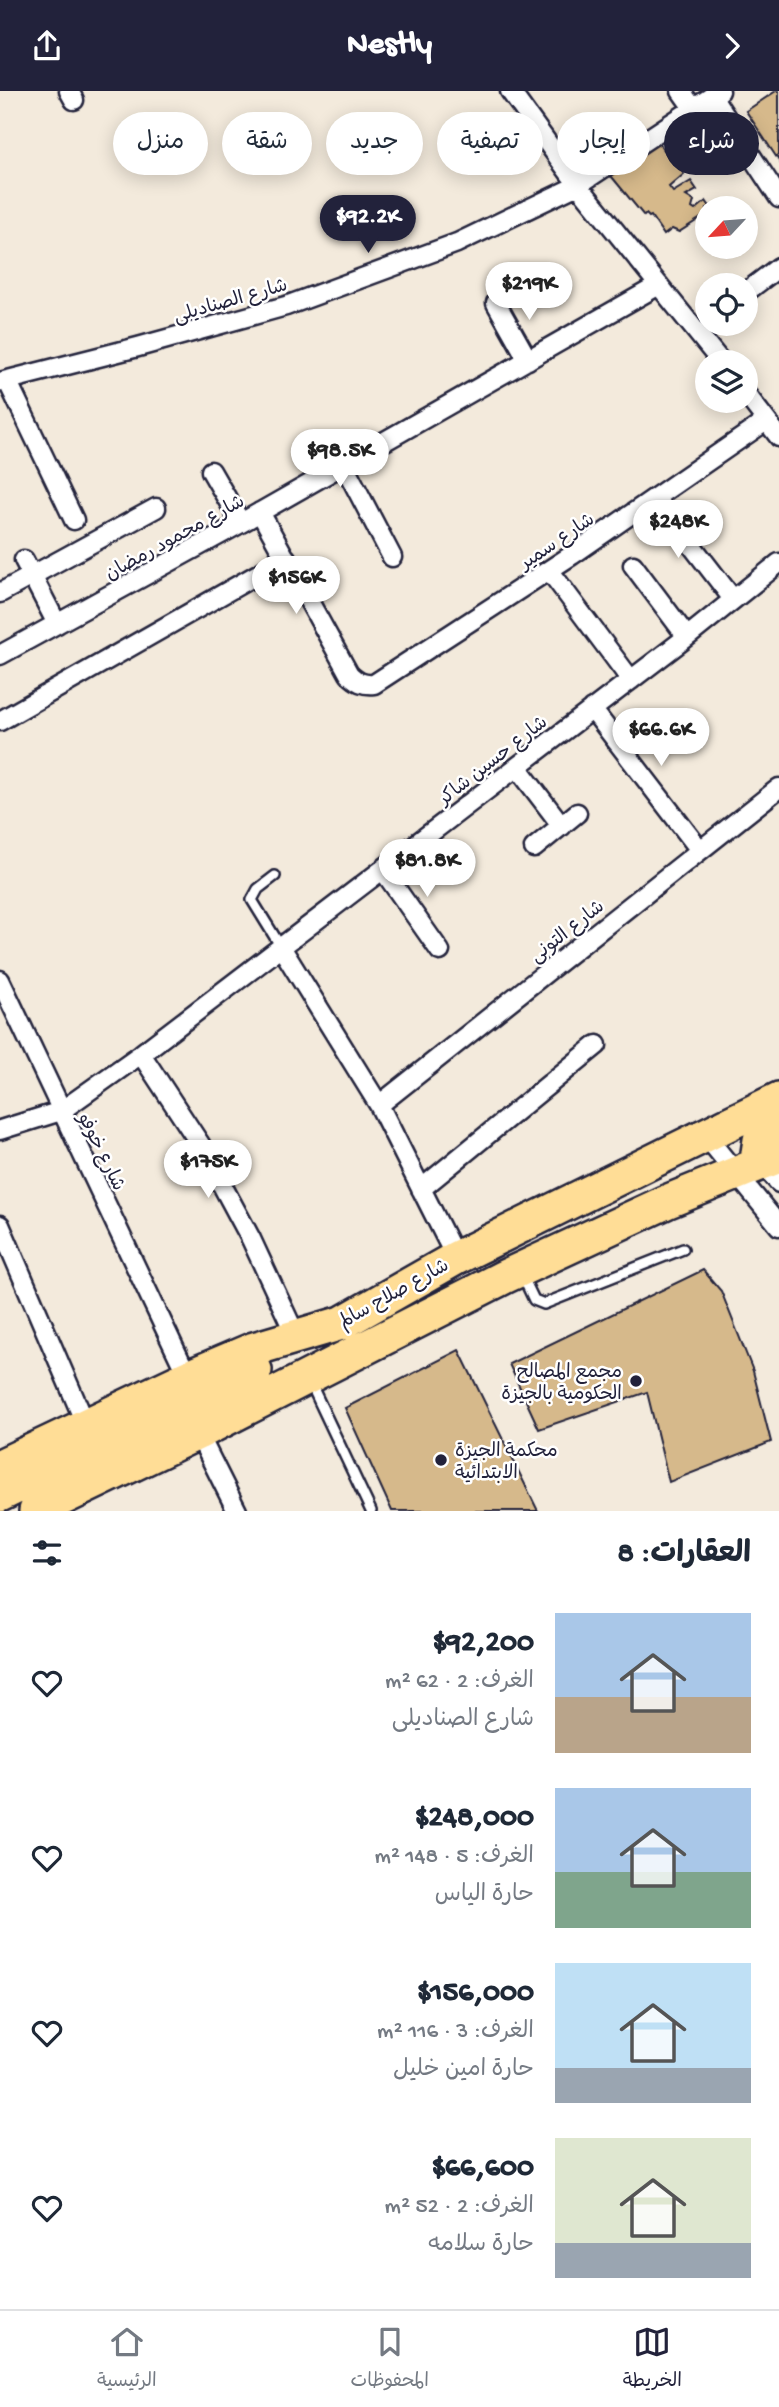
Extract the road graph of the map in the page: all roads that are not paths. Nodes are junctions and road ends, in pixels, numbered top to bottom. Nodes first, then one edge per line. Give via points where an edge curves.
1 (510, 91) edge
2 (681, 91) edge
3 (716, 94) edge
4 (693, 108) junction
5 (578, 185) junction
6 (779, 198) edge
7 (779, 267) edge
8 (758, 283) edge
9 (659, 285) junction
10 (496, 303) dead end
11 (695, 319) edge
12 (528, 360) junction
13 (4, 381) edge
14 (758, 410) edge
15 (766, 421) junction
16 (779, 437) edge
17 (344, 465) junction
18 (211, 471) dead end
19 (654, 498) junction
20 (156, 508) dead end
21 (260, 512) junction
22 (74, 520) dead end
23 (241, 523) junction
24 (392, 557) dead end
25 (286, 558) junction
26 (779, 563) edge
27 (633, 565) dead end
28 (28, 567) junction
29 (549, 570) junction
30 (0, 593) edge
31 (733, 599) junction
32 (57, 624) junction
33 (687, 638) junction
34 (0, 655) edge
35 (631, 680) junction
36 (592, 709) junction
37 (0, 721) edge
38 (517, 767) junction
39 (779, 788) edge
40 (578, 813) dead end
41 (562, 826) junction
42 (534, 848) dead end
43 (700, 850) junction
44 (383, 870) junction
45 (275, 876) dead end
46 (281, 947) junction
47 (440, 951) dead end
48 (0, 980) edge
49 (597, 1045) dead end
50 (141, 1054) junction
51 (779, 1099) edge
52 (379, 1105) junction
53 (61, 1111) junction
54 (779, 1127) edge
55 (0, 1130) edge
56 (705, 1135) junction
57 (764, 1169) edge
58 (421, 1189) junction
59 (0, 1225) edge
60 (779, 1226) edge
61 (683, 1249) dead end
62 (456, 1258) junction
63 (519, 1270) junction
64 (342, 1323) junction
65 (296, 1336) junction
66 (188, 1377) junction
67 (308, 1377) junction
68 (86, 1425) junction
69 (198, 1433) junction
70 (0, 1466) edge
71 (0, 1495) edge
72 (46, 1509) edge
73 (237, 1511) edge
74 (371, 1511) edge

1 - 5 street
2 - 4 street
3 - 4 street, شارع الصناديلى
3 - 6 street
4 - 5 street, شارع الصناديلى
5 - 9 street
5 - 13 street, شارع الصناديلى via 457,243 286,306
7 - 8 street
9 - 11 street
9 - 12 street, شارع محمود رمضان
10 - 12 street
12 - 17 street, شارع محمود رمضان
13 - 22 street
14 - 15 street
15 - 16 street
15 - 19 street, شارع سمير
17 - 21 street, شارع محمود رمضان
17 - 24 street
18 - 23 street
19 - 29 street, شارع سمير
19 - 31 street
20 - 28 street
21 - 23 street, شارع محمود رمضان
21 - 25 street
23 - 32 street, شارع محمود رمضان
25 - 29 street, شارع سمير via 349,674 365,685 383,680
25 - 37 street
26 - 31 street, شارع حسين شاكر
27 - 33 street
28 - 30 street
28 - 32 street
29 - 35 street
31 - 33 street, شارع حسين شاكر
32 - 34 street, شارع محمود رمضان
33 - 35 street, شارع حسين شاكر
35 - 36 street, شارع حسين شاكر
36 - 38 street, شارع حسين شاكر
36 - 43 street
38 - 41 street
38 - 44 street, شارع حسين شاكر
39 - 43 street, شارع التونى
40 - 41 street
41 - 42 street
43 - 52 street, شارع التونى
44 - 46 street, شارع حسين شاكر
44 - 47 street
45 - 46 lane via 252,900
46 - 50 street, شارع حسين شاكر
46 - 52 street
48 - 53 street, شارع خوفو
49 - 58 street
50 - 53 street, شارع حسين شاكر
50 - 65 street via 200,1144
51 - 56 highway, شارع صلاح سالم
52 - 58 street
53 - 55 street, شارع حسين شاكر
53 - 66 street, شارع خوفو
54 - 57 highway via 760,1140 758,1153
56 - 57 street
56 - 62 highway, شارع صلاح سالم
57 - 60 street
57 - 63 highway, شارع صلاح سالم via 666,1202
58 - 62 street
59 - 68 street
61 - 63 lane via 544,1304 534,1300
62 - 64 highway, شارع صلاح سالم
63 - 67 highway, شارع صلاح سالم
64 - 65 highway, شارع صلاح سالم
64 - 71 highway
65 - 66 highway, شارع صلاح سالم
66 - 68 highway, شارع صلاح سالم
67 - 69 highway, شارع صلاح سالم
67 - 74 lane
68 - 70 highway, شارع صلاح سالم
69 - 72 highway, شارع صلاح سالم
69 - 73 street

